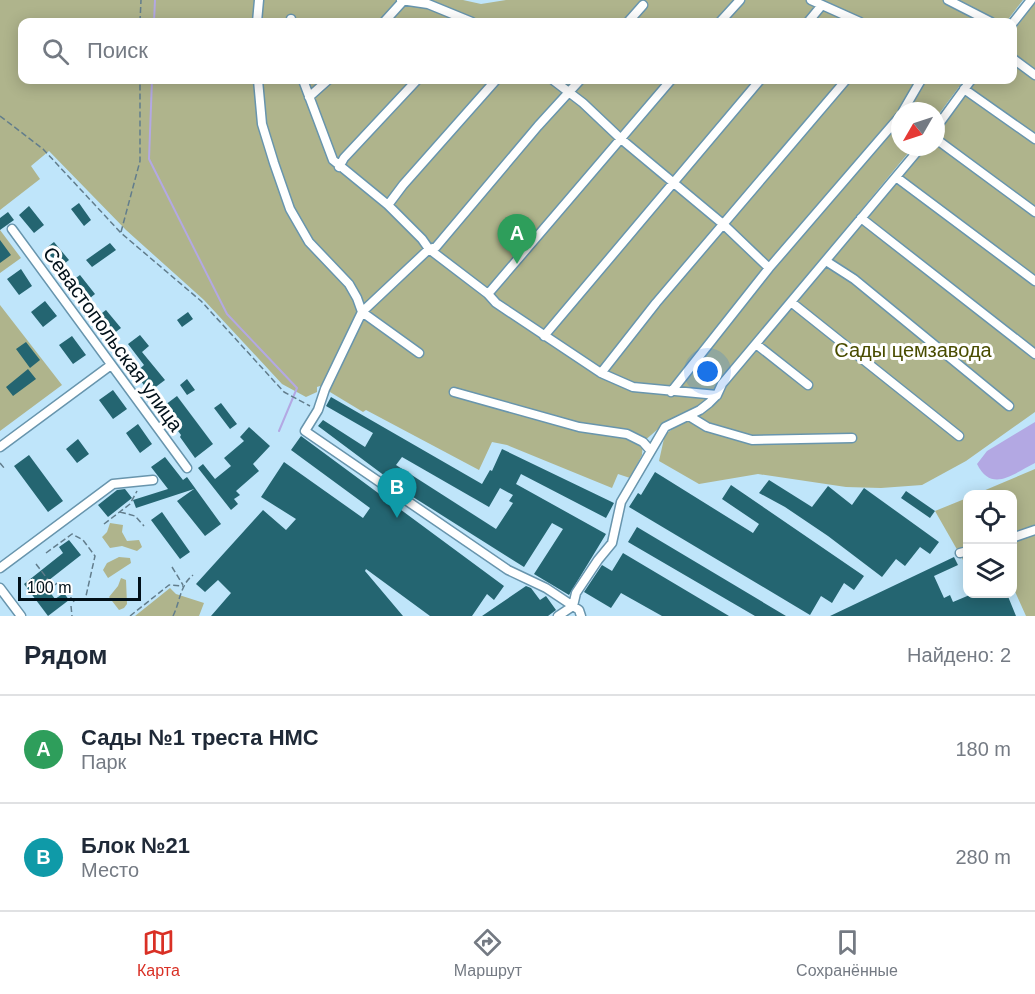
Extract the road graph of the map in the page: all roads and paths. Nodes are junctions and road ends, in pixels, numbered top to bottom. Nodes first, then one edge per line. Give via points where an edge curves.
1 (141, 0) edge
2 (259, 0) edge
3 (402, 0) edge
4 (740, 0) edge
5 (811, 0) edge
6 (948, 0) edge
7 (1032, 2) edge
8 (643, 5) dead end
9 (822, 5) junction
10 (141, 18) edge
11 (257, 18) edge
12 (387, 18) edge
13 (461, 18) edge
14 (632, 18) edge
15 (724, 18) edge
16 (811, 18) edge
17 (851, 18) edge
18 (984, 18) edge
19 (1017, 18) edge
20 (1017, 62) edge
21 (1035, 75) edge
22 (140, 84) edge
23 (258, 84) edge
24 (304, 84) edge
25 (324, 84) edge
26 (413, 84) edge
27 (492, 84) edge
28 (558, 84) edge
29 (576, 84) edge
30 (668, 84) edge
31 (757, 84) edge
32 (843, 84) edge
33 (919, 84) edge
34 (968, 84) edge
35 (964, 89) junction
36 (569, 92) junction
37 (309, 97) junction
38 (908, 102) edge
39 (945, 115) edge
40 (0, 116) edge
41 (891, 126) edge
42 (621, 139) junction
43 (1035, 139) edge
44 (945, 146) edge
45 (914, 156) edge
46 (339, 167) junction
47 (896, 177) junction
48 (674, 183) junction
49 (388, 205) junction
50 (1035, 212) edge
51 (861, 218) junction
52 (723, 224) junction
53 (12, 229) dead end
54 (121, 233) junction
55 (429, 249) junction
56 (826, 261) junction
57 (769, 268) junction
58 (1035, 281) edge
59 (489, 294) junction
60 (791, 302) junction
61 (362, 312) junction
62 (544, 336) junction
63 (756, 344) junction
64 (419, 353) dead end
65 (1035, 354) edge
66 (111, 365) junction
67 (601, 373) junction
68 (808, 385) dead end
69 (454, 392) dead end
70 (670, 392) junction
71 (717, 395) junction
72 (303, 402) dead end
73 (1009, 406) dead end
74 (689, 416) junction
75 (959, 436) dead end
76 (852, 438) dead end
77 (0, 447) edge
78 (650, 450) junction
79 (0, 463) edge
80 (187, 468) dead end
81 (5, 469) dead end
82 (153, 480) dead end
83 (141, 481) junction
84 (120, 512) junction
85 (104, 524) dead end
86 (144, 526) dead end
87 (1035, 530) edge
88 (1017, 536) edge
89 (46, 553) dead end
90 (36, 564) dead end
91 (172, 567) dead end
92 (0, 568) edge
93 (193, 575) dead end
94 (183, 586) junction
95 (0, 588) edge
96 (86, 596) dead end
97 (75, 603) dead end
98 (71, 606) dead end
99 (573, 606) junction
100 (21, 616) edge
101 (72, 616) edge
102 (130, 616) edge
103 (173, 616) edge
104 (558, 616) edge
105 (581, 616) edge

1 - 10 path
2 - 11 street
3 - 12 street
3 - 13 street via 428,4
4 - 15 street
5 - 9 street
6 - 18 street
7 - 19 street
8 - 14 street
9 - 16 street
9 - 17 street
20 - 21 street
22 - 54 path via 140,161
23 - 61 street via 262,124 290,209 309,242 349,284
24 - 37 street
25 - 37 street
26 - 46 street
27 - 49 street
28 - 36 street
29 - 36 street
30 - 42 street
31 - 48 street
32 - 52 street
33 - 38 street
34 - 35 street
35 - 39 street
35 - 43 street
36 - 42 street
36 - 55 street via 436,247
37 - 46 street
40 - 54 path via 43,149
41 - 57 street
42 - 48 street
42 - 59 street
44 - 50 street
45 - 47 street
46 - 49 street
47 - 51 street
47 - 58 street
48 - 52 street
48 - 62 street
49 - 55 street
51 - 56 street
51 - 65 street
52 - 57 street
52 - 67 street
53 - 66 street, Севастопольская улица
54 - 72 path via 201,301 284,392
55 - 59 street
55 - 61 street
56 - 60 street
56 - 73 street via 854,279
57 - 70 street
59 - 62 street
60 - 63 street
60 - 75 street
61 - 64 street
61 - 99 street via 305,431 508,570
62 - 67 street
63 - 68 street
63 - 71 street
66 - 77 street
66 - 80 street, Севастопольская улица
67 - 70 street via 633,387
69 - 78 street via 579,427 627,434
70 - 71 street
71 - 74 street
74 - 76 street via 707,427 752,440
74 - 78 street via 665,427
78 - 99 street via 621,502 612,543 576,592
79 - 81 path
82 - 83 street
83 - 84 path via 130,504
83 - 92 street via 113,484
84 - 85 path
84 - 86 path via 135,516
87 - 88 street
89 - 96 path via 72,534 83,540 95,556
90 - 97 path via 53,586 59,582
91 - 94 path
93 - 94 path
94 - 102 path via 169,585
94 - 103 path
95 - 100 street
98 - 101 path
99 - 104 street
99 - 105 street

